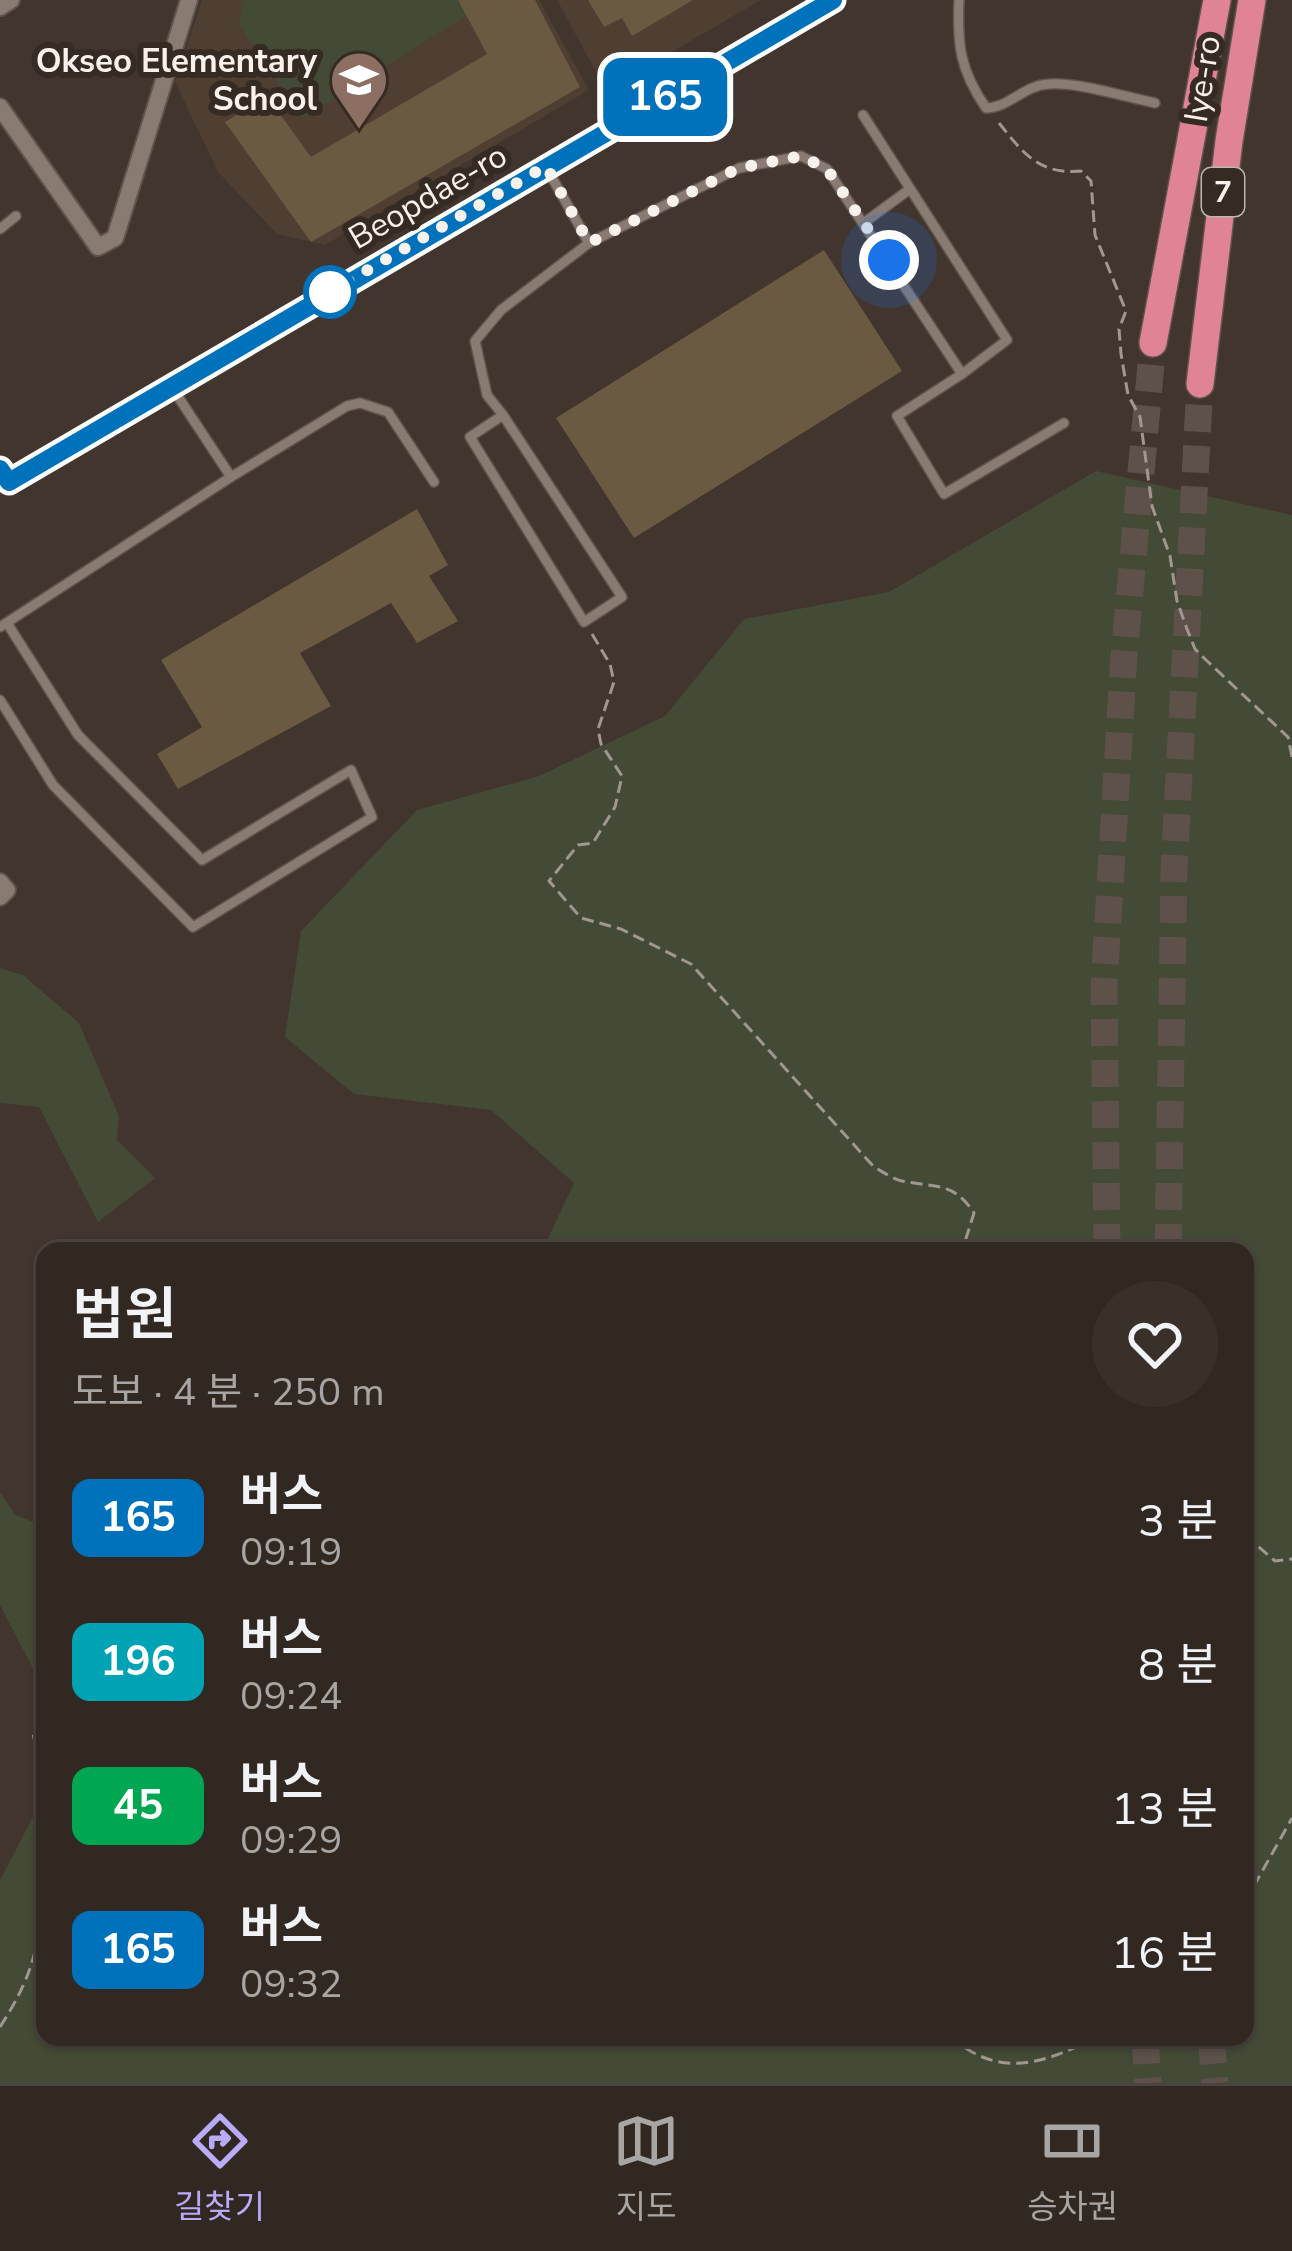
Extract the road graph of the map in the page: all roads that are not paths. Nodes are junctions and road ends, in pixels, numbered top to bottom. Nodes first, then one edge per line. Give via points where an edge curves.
1 (11, 0) edge
2 (188, 0) edge
3 (833, 0) edge
4 (959, 0) edge
5 (1217, 0) edge
6 (1252, 0) edge
7 (0, 8) edge
8 (1155, 103) dead end
9 (0, 107) edge
10 (863, 116) dead end
11 (546, 166) junction
12 (910, 188) junction
13 (16, 217) dead end
14 (865, 222) junction
15 (0, 229) edge
16 (589, 243) junction
17 (1153, 343) tunnel mouth
18 (962, 374) junction
19 (1200, 384) tunnel mouth
20 (171, 386) junction
21 (503, 415) junction
22 (1064, 423) dead end
23 (0, 469) edge
24 (231, 477) junction
25 (434, 482) dead end
26 (3, 625) edge
27 (0, 700) edge
28 (0, 882) edge
29 (0, 897) edge

1 - 7 street
2 - 9 street via 115,238 98,247
3 - 11 street, Beopdae-ro
4 - 8 lane via 957,41 968,82 986,108 1050,83
5 - 17 highway, Iye-ro / 7
6 - 19 highway, Iye-ro / 7
10 - 12 lane
11 - 16 lane
11 - 20 street, Beopdae-ro
12 - 14 lane
12 - 18 lane via 1007,340
13 - 15 lane
14 - 16 lane via 827,169 801,156 739,168
14 - 18 lane
16 - 21 lane via 475,341 487,395
18 - 22 lane via 897,416 944,494
20 - 23 street, Beopdae-ro via 9,482
20 - 24 lane
21 - 21 lane via 622,598 584,622 470,437
24 - 25 lane via 360,404 388,412
24 - 26 lane
26 - 27 lane via 77,735 202,860 351,770 372,817 193,928 53,785
28 - 29 street via 7,890

